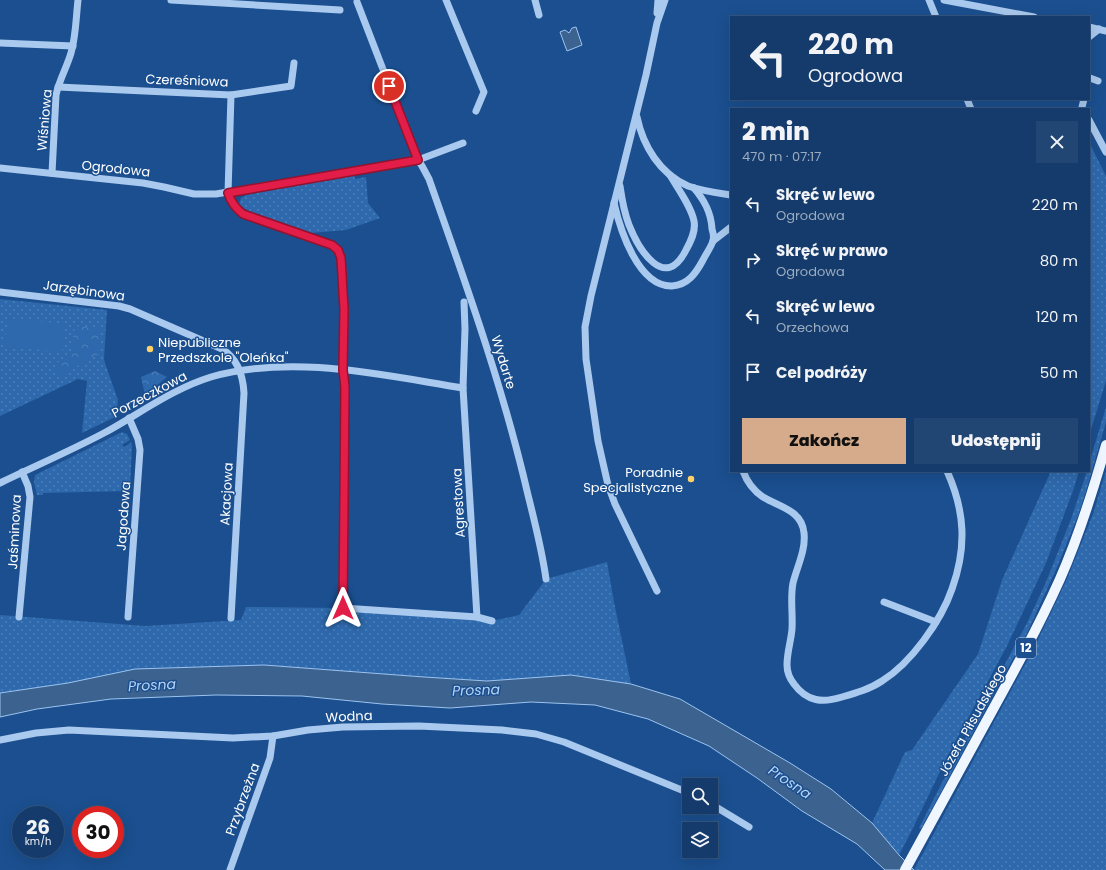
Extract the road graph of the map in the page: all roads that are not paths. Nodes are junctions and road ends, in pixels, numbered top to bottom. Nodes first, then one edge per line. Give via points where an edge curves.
1 (78, 0) edge
2 (171, 0) edge
3 (446, 0) edge
4 (535, 0) edge
5 (658, 0) edge
6 (665, 0) edge
7 (929, 0) edge
8 (944, 0) edge
9 (357, 2) dead end
10 (340, 10) dead end
11 (539, 15) dead end
12 (936, 16) edge
13 (1029, 16) edge
14 (657, 23) junction
15 (1090, 27) edge
16 (1102, 30) edge
17 (1090, 36) edge
18 (0, 43) edge
19 (73, 46) junction
20 (294, 63) dead end
21 (1090, 79) edge
22 (1098, 81) dead end
23 (58, 86) junction
24 (231, 95) junction
25 (476, 111) dead end
26 (636, 114) junction
27 (1090, 122) edge
28 (463, 143) dead end
29 (1106, 152) edge
30 (418, 160) junction
31 (0, 168) edge
32 (52, 173) junction
33 (670, 175) junction
34 (620, 180) junction
35 (694, 188) junction
36 (228, 193) junction
37 (730, 195) edge
38 (614, 202) junction
39 (730, 228) edge
40 (713, 241) junction
41 (0, 292) edge
42 (464, 302) dead end
43 (343, 370) junction
44 (240, 371) junction
45 (463, 388) junction
46 (129, 418) junction
47 (1106, 445) edge
48 (22, 472) junction
49 (744, 472) edge
50 (947, 472) edge
51 (0, 483) edge
52 (546, 578) dead end
53 (657, 591) dead end
54 (884, 602) dead end
55 (19, 617) dead end
56 (128, 617) dead end
57 (477, 617) junction
58 (231, 618) dead end
59 (492, 621) dead end
60 (936, 622) junction
61 (273, 736) junction
62 (0, 740) edge
63 (682, 790) edge
64 (718, 808) edge
65 (749, 827) dead end
66 (230, 870) edge
67 (905, 870) edge

1 - 19 street, Wiśniowa
2 - 10 street
3 - 25 street via 484,92
4 - 11 street
5 - 14 street
6 - 14 street
7 - 12 street
8 - 13 street
9 - 30 street, Wydarte
14 - 26 street
15 - 16 street
16 - 17 street
18 - 19 street
19 - 23 street, Wiśniowa
20 - 24 street, Czereśniowa via 291,86
21 - 22 street
23 - 24 street, Czereśniowa
23 - 32 street, Wiśniowa
24 - 36 street
26 - 33 street via 648,148
26 - 34 street
27 - 29 street
28 - 30 street, Ogrodowa
30 - 36 street, Ogrodowa
30 - 52 street, Wydarte via 429,179 492,360 524,478
31 - 32 street, Ogrodowa
32 - 36 street, Ogrodowa via 153,184 194,194
33 - 34 street via 690,212 694,229 682,258 675,265 666,268 649,259 633,235 623,207
33 - 35 street
34 - 38 street
35 - 37 street
35 - 40 street via 708,211
36 - 43 street via 237,210 243,214 332,245 338,250 341,258 344,309
38 - 40 street via 623,233 637,262 646,274 664,285 676,286 688,280 698,269
38 - 53 street via 587,314 586,367 598,441 611,495
39 - 40 street
41 - 44 street, Jarzębinowa via 124,307 222,349 232,356
42 - 45 street, Agrestowa
43 - 44 street, Porzeczkowa via 304,367
43 - 45 street, Porzeczkowa
43 - 57 street via 343,608
44 - 46 street, Porzeczkowa via 189,386
44 - 58 street, Akacjowa via 244,393
45 - 57 street, Agrestowa
46 - 48 street, Porzeczkowa via 84,443
46 - 56 street, Jagodowa via 140,450
47 - 67 main road, Józefa Piłsudskiego / 12 via 1084,516 1046,609
48 - 51 street, Porzeczkowa
48 - 55 street, Jaśminowa via 30,497
49 - 60 street via 749,483 758,492 791,511 799,518 803,528 803,545 792,591 792,634 787,665 791,680 802,693 818,700 829,701 875,685 888,677 909,657
50 - 60 street via 956,491 961,514 961,551 952,589
54 - 60 street
57 - 59 street
61 - 62 street, Wodna via 233,738 70,730
61 - 63 street, Wodna via 343,727 418,726 536,734 564,742
61 - 66 street, Przybrzeżna via 270,758
64 - 65 street

